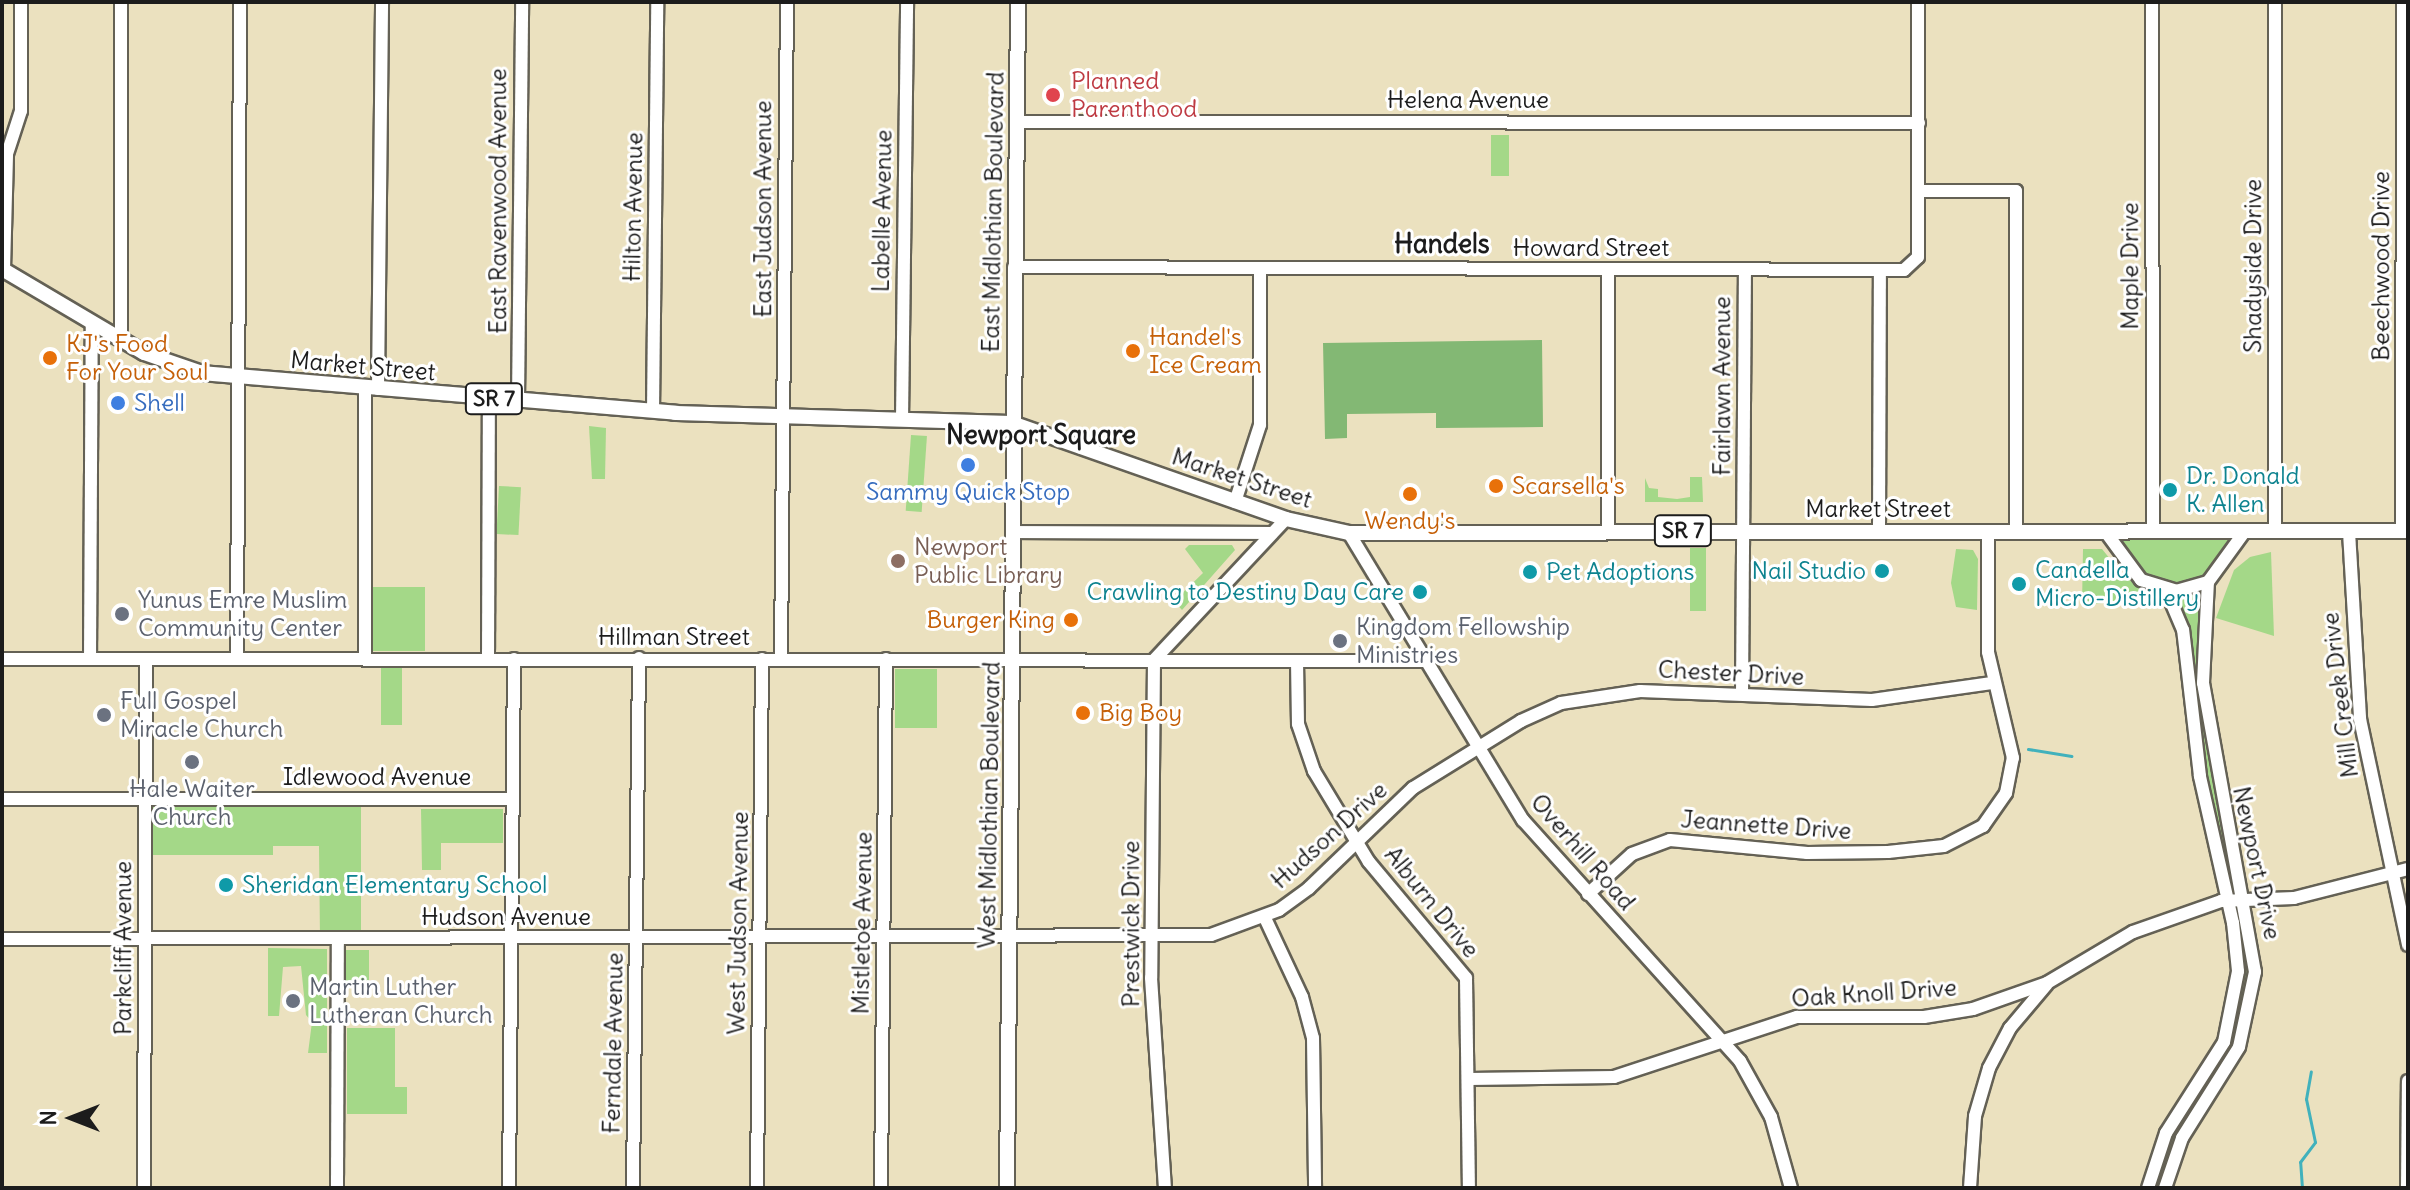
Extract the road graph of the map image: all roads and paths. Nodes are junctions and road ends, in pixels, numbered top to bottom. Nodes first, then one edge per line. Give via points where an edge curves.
1 (21, 2) edge
2 (121, 2) edge
3 (240, 2) edge
4 (382, 2) edge
5 (522, 2) edge
6 (657, 2) edge
7 (787, 2) edge
8 (907, 2) edge
9 (1018, 2) edge
10 (1918, 2) edge
11 (2152, 2) edge
12 (2275, 2) edge
13 (2403, 2) edge
14 (1017, 122) junction
15 (1919, 123) junction
16 (1918, 191) junction
17 (1014, 267) junction
18 (1260, 268) junction
19 (3, 269) edge
20 (1608, 270) junction
21 (1745, 271) junction
22 (1880, 271) junction
23 (92, 322) junction
24 (121, 340) junction
25 (239, 378) junction
26 (372, 389) junction
27 (489, 399) junction
28 (518, 401) junction
29 (653, 411) junction
30 (783, 416) junction
31 (902, 420) junction
32 (1012, 423) junction
33 (1235, 502) junction
34 (1286, 519) junction
35 (2153, 530) junction
36 (1608, 531) junction
37 (1879, 531) junction
38 (1988, 531) junction
39 (2016, 531) junction
40 (2105, 531) junction
41 (2245, 531) junction
42 (2275, 531) junction
43 (2405, 531) edge
44 (1012, 532) junction
45 (1743, 532) junction
46 (2349, 532) junction
47 (1272, 533) junction
48 (1349, 533) junction
49 (2208, 582) junction
50 (2166, 590) junction
51 (1174, 635) junction
52 (639, 658) junction
53 (781, 658) junction
54 (2, 659) edge
55 (90, 659) junction
56 (146, 659) junction
57 (237, 659) junction
58 (365, 659) junction
59 (488, 659) junction
60 (514, 659) junction
61 (762, 659) junction
62 (886, 659) junction
63 (1012, 659) junction
64 (1154, 660) junction
65 (1184, 661) junction
66 (1297, 661) junction
67 (1428, 661) junction
68 (1992, 683) junction
69 (1742, 693) junction
70 (2210, 739) junction
71 (2194, 740) junction
72 (1478, 747) junction
73 (2, 799) edge
74 (145, 799) junction
75 (513, 799) junction
76 (1357, 840) junction
77 (2402, 870) edge
78 (1588, 894) junction
79 (2228, 901) junction
80 (2245, 902) junction
81 (1265, 918) junction
82 (2, 939) edge
83 (145, 939) junction
84 (338, 939) junction
85 (511, 939) junction
86 (636, 939) junction
87 (759, 939) junction
88 (883, 939) junction
89 (1009, 939) junction
90 (1152, 939) junction
91 (2408, 945) edge
92 (2047, 983) junction
93 (1725, 1041) junction
94 (1469, 1079) junction
95 (2408, 1081) edge
96 (2178, 1115) junction
97 (2191, 1124) junction
98 (144, 1188) edge
99 (337, 1188) edge
100 (509, 1188) edge
101 (633, 1188) edge
102 (757, 1188) edge
103 (881, 1188) edge
104 (1007, 1188) edge
105 (1165, 1188) edge
106 (1315, 1188) edge
107 (1469, 1188) edge
108 (1791, 1188) edge
109 (1970, 1188) edge
110 (2148, 1188) edge
111 (2165, 1188) edge
112 (2407, 1188) edge

1 - 19 street via 21,111 5,167
2 - 24 street
3 - 25 street
4 - 26 street
5 - 28 street, East Ravenwood Avenue
6 - 29 street, Hilton Avenue
7 - 30 street, East Judson Avenue
8 - 31 street, Labelle Avenue
9 - 14 main road, East Midlothian Boulevard
10 - 15 street
11 - 35 street, Maple Drive
12 - 42 street, Shadyside Drive
13 - 43 street, Beechwood Drive
14 - 15 street, Helena Avenue
14 - 17 main road, East Midlothian Boulevard
15 - 16 street
16 - 22 street, Howard Street via 1917,260 1904,270
16 - 39 street via 2016,191
17 - 18 street, Howard Street
17 - 32 main road, East Midlothian Boulevard
18 - 20 street, Howard Street
18 - 33 street via 1260,425
19 - 23 main road, Market Street / SR 7
20 - 21 street, Howard Street
20 - 36 street
21 - 22 street, Howard Street
21 - 45 street, Fairlawn Avenue
22 - 37 street
23 - 24 main road, Market Street / SR 7
23 - 55 street
24 - 25 main road, Market Street / SR 7 via 171,365
25 - 26 main road, Market Street / SR 7
25 - 57 street
26 - 27 main road, Market Street / SR 7
26 - 58 street
27 - 28 main road, Market Street / SR 7
27 - 59 street
28 - 29 main road, Market Street / SR 7
29 - 30 main road, Market Street / SR 7
30 - 31 main road, Market Street / SR 7
30 - 53 street
31 - 32 main road, Market Street / SR 7
32 - 33 main road, Market Street / SR 7
32 - 44 main road, West Midlothian Boulevard
33 - 34 main road, Market Street / SR 7
34 - 47 street
34 - 48 main road, Market Street / SR 7
35 - 40 main road, Market Street / SR 7
35 - 41 main road, Market Street / SR 7
36 - 45 main road, Market Street / SR 7
36 - 48 main road, Market Street / SR 7
37 - 38 main road, Market Street / SR 7
37 - 45 main road, Market Street / SR 7
38 - 39 main road, Market Street / SR 7
38 - 68 street, Jeannette Drive
39 - 40 main road, Market Street / SR 7
40 - 50 street via 2130,570
41 - 42 main road, Market Street / SR 7
41 - 49 street
42 - 46 main road, Market Street / SR 7
43 - 46 main road, Market Street / SR 7
44 - 47 street
44 - 63 main road, West Midlothian Boulevard
45 - 69 street, Fairlawn Avenue
46 - 77 street, Mill Creek Drive via 2360,719
47 - 51 street
48 - 67 street, Overhill Road
49 - 50 street via 2185,591
49 - 70 street, Newport Drive via 2202,651
50 - 71 street, Newport Drive via 2183,630
51 - 64 street
51 - 65 street
52 - 60 street, Hillman Street
52 - 61 street, Hillman Street
52 - 86 street, Ferndale Avenue
53 - 61 street, Hillman Street
53 - 62 street, Hillman Street
54 - 55 street, Hillman Street
55 - 56 street, Hillman Street
56 - 57 street, Hillman Street
56 - 74 street, Parkcliff Avenue
57 - 58 street, Hillman Street
58 - 59 street, Hillman Street
59 - 60 street, Hillman Street
60 - 75 street
61 - 87 street, West Judson Avenue
62 - 63 street, Hillman Street
62 - 88 street, Mistletoe Avenue
63 - 64 street, Hillman Street
63 - 89 main road, West Midlothian Boulevard
64 - 65 street, Hillman Street
64 - 90 street, Prestwick Drive
65 - 66 street, Hillman Street
66 - 67 street, Hillman Street
66 - 76 street, Alburn Drive via 1303,747
67 - 72 street, Overhill Road
68 - 69 street, Chester Drive via 1872,700
68 - 78 street, Jeannette Drive via 2010,735 2012,774 1996,811 1966,838 1935,847 1842,853 1670,840 1632,854
69 - 72 street, Chester Drive via 1585,696 1537,712
70 - 71 street
70 - 80 street, Newport Drive
71 - 79 street, Newport Drive
72 - 76 street, Hudson Drive via 1413,788
72 - 78 street, Overhill Road via 1523,820
73 - 74 street, Idlewood Avenue
74 - 75 street, Idlewood Avenue
74 - 83 street, Parkcliff Avenue
75 - 85 street
76 - 81 street, Hudson Drive via 1309,888
76 - 94 street, Alburn Drive via 1394,895 1466,978
77 - 80 street, Oak Knoll Drive via 2294,898
77 - 91 street, Mill Creek Drive
78 - 93 street, Overhill Road
79 - 80 street, Oak Knoll Drive
79 - 92 street, Oak Knoll Drive via 2133,932
79 - 96 street, Newport Drive via 2238,971 2231,1022 2213,1064
80 - 97 street, Newport Drive via 2255,972 2248,1022 2228,1071
81 - 90 street, Hudson Drive via 1211,935
81 - 106 street via 1302,997 1313,1038
82 - 83 street, Hudson Avenue
83 - 84 street, Hudson Avenue
83 - 98 street, Parkcliff Avenue
84 - 85 street, Hudson Avenue
84 - 99 street
85 - 86 street, Hudson Avenue
85 - 100 street
86 - 87 street, Hudson Avenue
86 - 101 street, Ferndale Avenue
87 - 88 street, Hudson Avenue
87 - 102 street, West Judson Avenue
88 - 89 street, Hudson Avenue
88 - 103 street, Mistletoe Avenue
89 - 90 street, Hudson Drive
89 - 104 main road, West Midlothian Boulevard
90 - 105 street, Prestwick Drive
92 - 93 street, Oak Knoll Drive via 1949,1014 1814,1015
92 - 109 street via 2010,1028 1989,1068 1975,1116
93 - 94 street, Oak Knoll Drive via 1614,1077
93 - 108 street, Overhill Road via 1771,1117
94 - 107 street, Alburn Drive
95 - 112 street
96 - 97 street
96 - 110 street, Newport Drive via 2162,1142
97 - 111 street, Newport Drive

